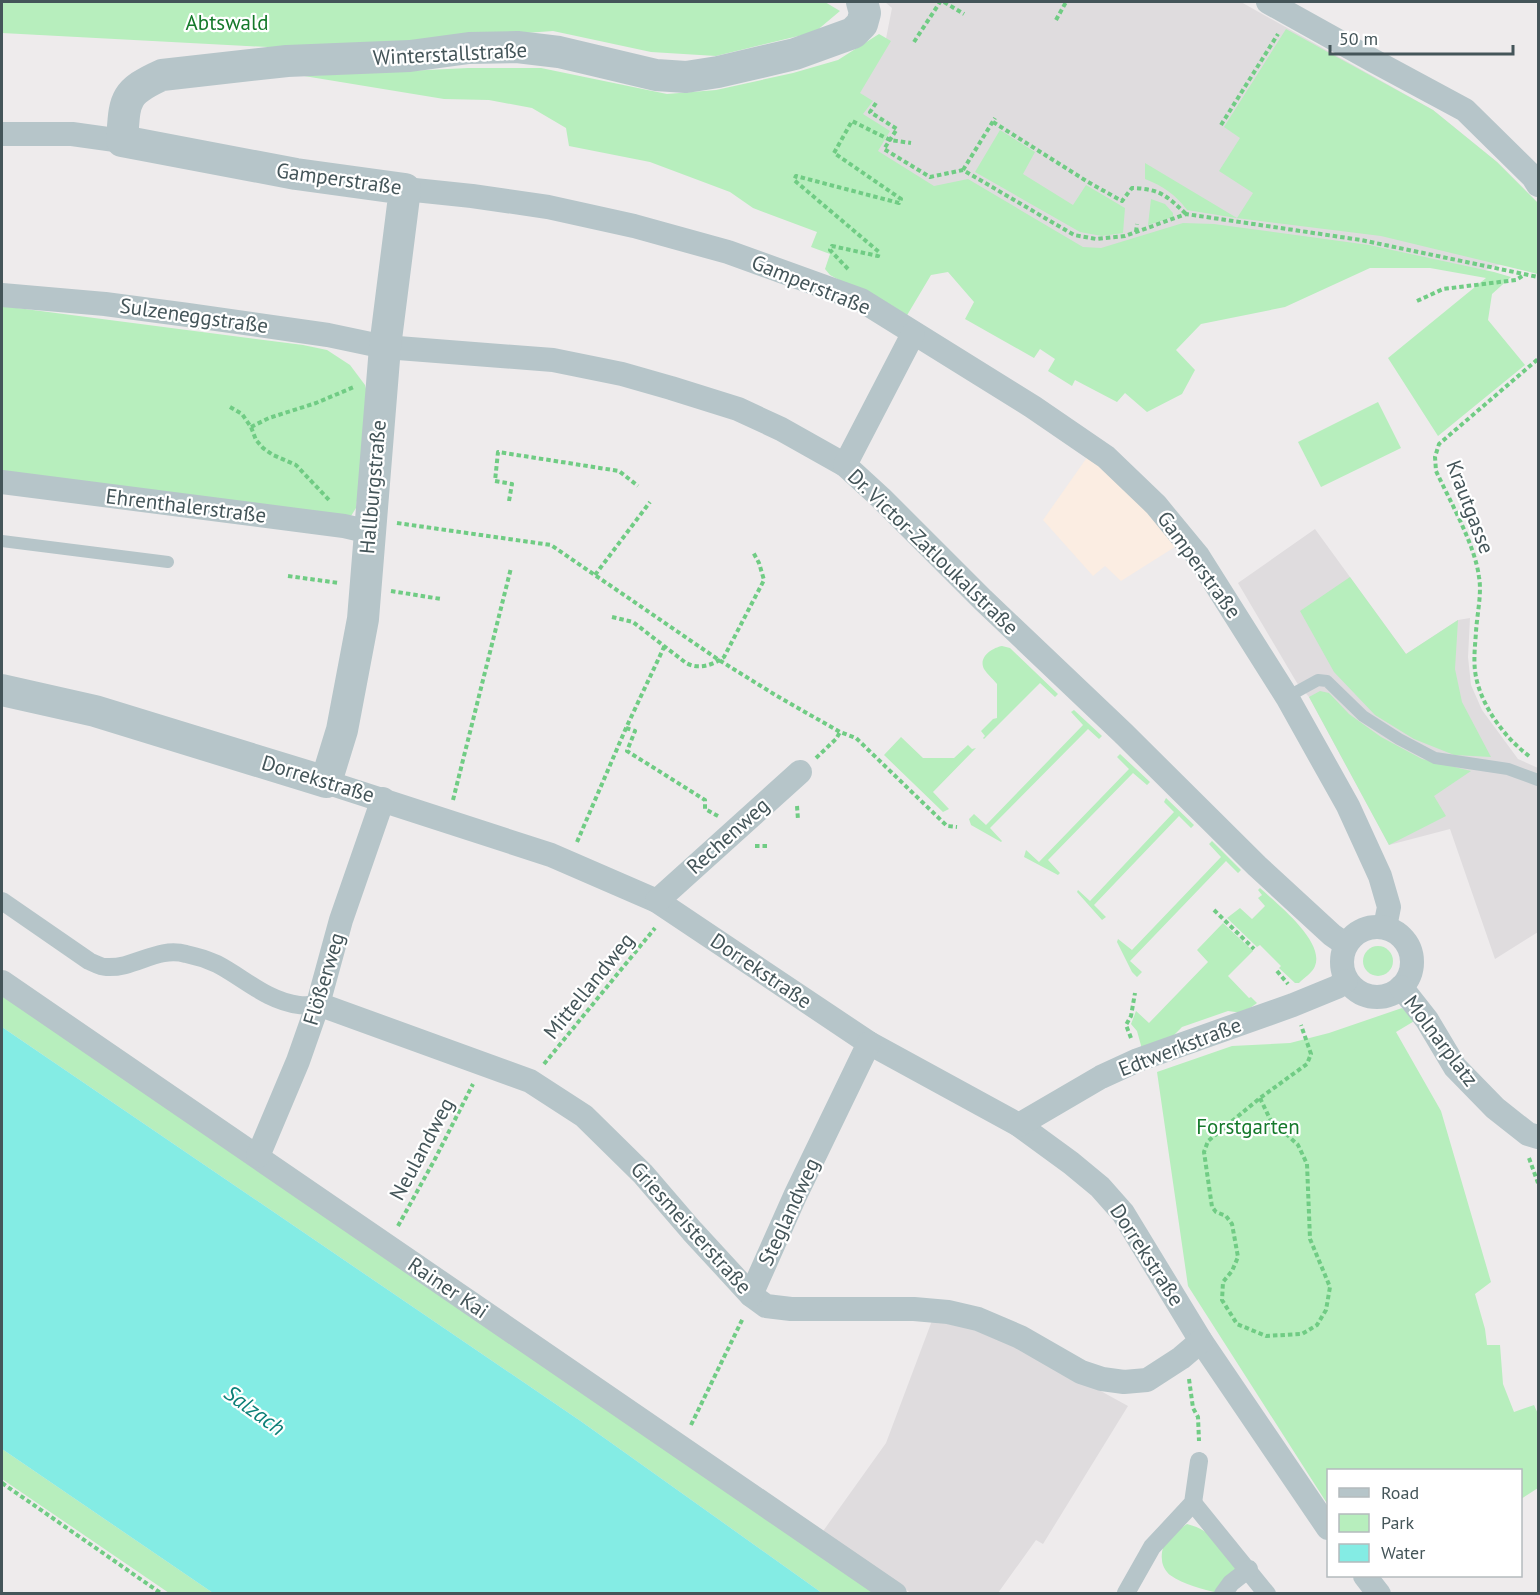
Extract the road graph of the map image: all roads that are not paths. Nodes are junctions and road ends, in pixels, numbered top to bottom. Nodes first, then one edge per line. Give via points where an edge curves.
1 (862, 2) edge
2 (1268, 2) edge
3 (2, 134) edge
4 (122, 141) junction
5 (1539, 185) edge
6 (405, 189) junction
7 (2, 295) edge
8 (913, 334) junction
9 (385, 346) junction
10 (845, 465) junction
11 (2, 482) edge
12 (382, 527) junction
13 (2, 542) edge
14 (168, 562) dead end
15 (2, 690) edge
16 (1287, 697) junction
17 (800, 772) dead end
18 (1539, 780) edge
19 (326, 782) junction
20 (383, 799) junction
21 (2, 901) edge
22 (664, 905) junction
23 (1385, 927) junction
24 (1345, 944) junction
25 (1346, 981) junction
26 (2, 982) edge
27 (1401, 987) junction
28 (318, 1004) junction
29 (870, 1043) junction
30 (1019, 1125) junction
31 (1539, 1137) edge
32 (258, 1156) junction
33 (752, 1295) junction
34 (1201, 1341) junction
35 (1199, 1452) road end
36 (1193, 1503) junction
37 (1327, 1525) edge
38 (1249, 1569) junction
39 (1367, 1577) edge
40 (895, 1593) edge
41 (1126, 1593) edge
42 (1223, 1593) edge
43 (1267, 1593) edge
44 (1379, 1593) edge

1 - 4 street, Winterstallstraße via 862,24 853,33 795,54 686,77 656,75 559,52 517,47 287,61 162,75 131,93 125,105
2 - 5 street via 1465,110
3 - 4 street, Gamperstraße via 72,134
4 - 6 street, Gamperstraße via 296,174
6 - 8 street, Gamperstraße via 548,207 728,252 861,300
6 - 9 street, Hallburgstraße
7 - 9 street, Sulzeneggstraße via 176,313
8 - 10 street
8 - 16 street, Gamperstraße via 1106,457 1156,505 1198,556
9 - 10 street, Dr. Victor-Zatloukalstraße via 553,360 622,374 738,409
9 - 12 street, Hallburgstraße
10 - 24 street, Dr. Victor-Zatloukalstraße via 1257,866
11 - 12 street, Ehrenthalerstraße via 344,526
12 - 19 street, Hallburgstraße via 342,730
13 - 14 lane
15 - 19 street, Dorrekstraße via 94,711
16 - 18 lane via 1318,680 1327,681 1363,716 1435,758 1508,769
16 - 23 street, Gamperstraße via 1348,806 1380,876 1389,907
17 - 22 street, Rechenweg via 737,829
19 - 20 street, Dorrekstraße
20 - 22 street, Dorrekstraße via 568,862
20 - 28 street, Flößerweg via 341,920
21 - 28 street via 89,961 104,967 134,963 168,951 185,953 216,964 273,998 299,1005
22 - 29 street, Dorrekstraße
23 - 24 street via 1366,927
23 - 27 street via 1397,932 1410,950 1412,964
24 - 25 street via 1342,970
25 - 27 street via 1357,992 1370,997 1387,996
25 - 30 street, Edtwerkstraße via 1293,1005 1138,1060
26 - 32 street, Rainer Kai
27 - 31 street, Molnarplatz via 1427,1020 1455,1067 1495,1108 1528,1134
28 - 32 street, Flößerweg
28 - 33 street, Griesmeisterstraße via 530,1081 585,1116
29 - 30 street, Dorrekstraße
29 - 33 street, Steglandweg via 795,1196
30 - 34 street, Dorrekstraße via 1100,1187 1124,1213
32 - 40 street, Rainer Kai
33 - 34 street, Griesmeisterstraße via 766,1306 791,1309 914,1309 978,1319 1020,1337 1081,1372 1124,1382 1147,1380
34 - 37 street, Dorrekstraße
35 - 36 street
36 - 38 street
36 - 41 street via 1152,1547
38 - 42 street
38 - 43 street
39 - 44 street

